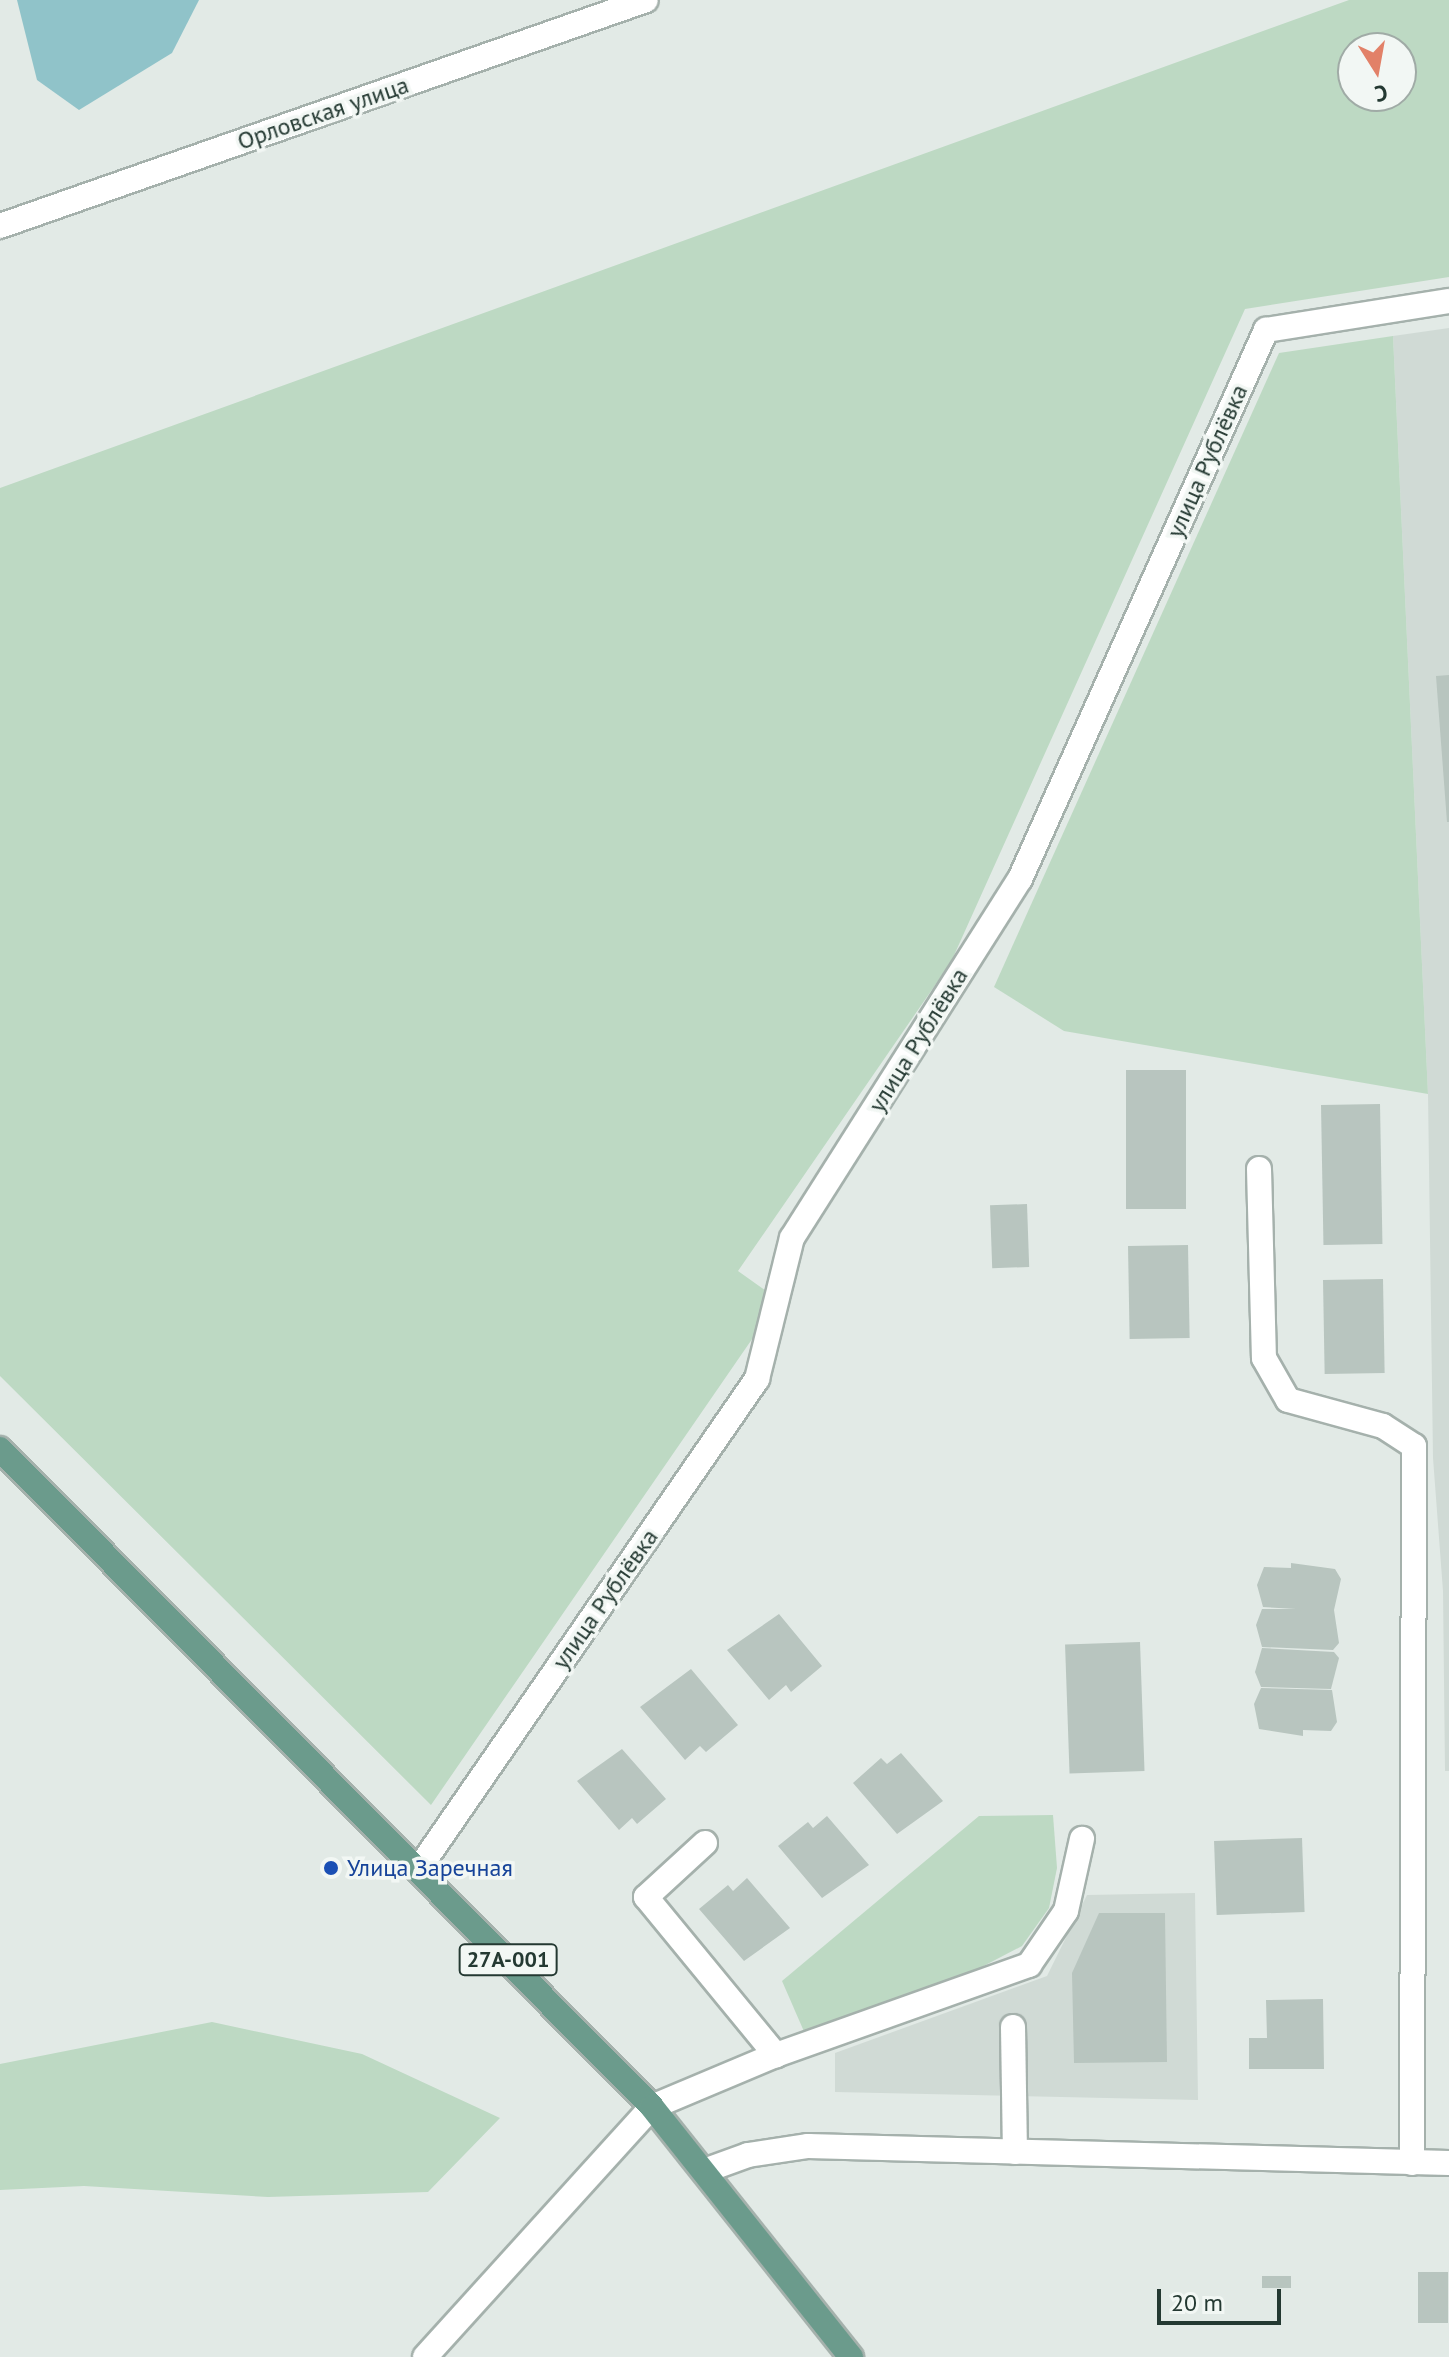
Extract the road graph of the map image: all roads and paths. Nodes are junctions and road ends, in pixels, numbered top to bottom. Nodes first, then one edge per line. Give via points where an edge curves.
1 (646, 0) edge
2 (0, 226) edge
3 (1449, 301) edge
4 (1259, 1169) dead end
5 (0, 1449) edge
6 (1082, 1839) dead end
7 (705, 1843) dead end
8 (418, 1870) junction
9 (1013, 2027) dead end
10 (776, 2055) junction
11 (652, 2107) junction
12 (1015, 2152) junction
13 (1412, 2163) junction
14 (1449, 2163) edge
15 (704, 2171) junction
16 (425, 2357) edge
17 (851, 2357) edge

1 - 2 street, Орловская улица
3 - 8 street, улица Рублёвка via 1266,330 1020,879 792,1238 757,1379
4 - 13 street via 1264,1358 1288,1400 1383,1426 1414,1446
5 - 8 main road, 27А-001
6 - 10 street via 1066,1911 1029,1965
7 - 10 street via 646,1897
8 - 11 main road, 27А-001
9 - 12 street
10 - 11 street
11 - 15 main road, 27А-001
11 - 16 street
12 - 13 street
12 - 15 street via 808,2146 748,2155
13 - 14 street
15 - 17 main road, 27А-001

